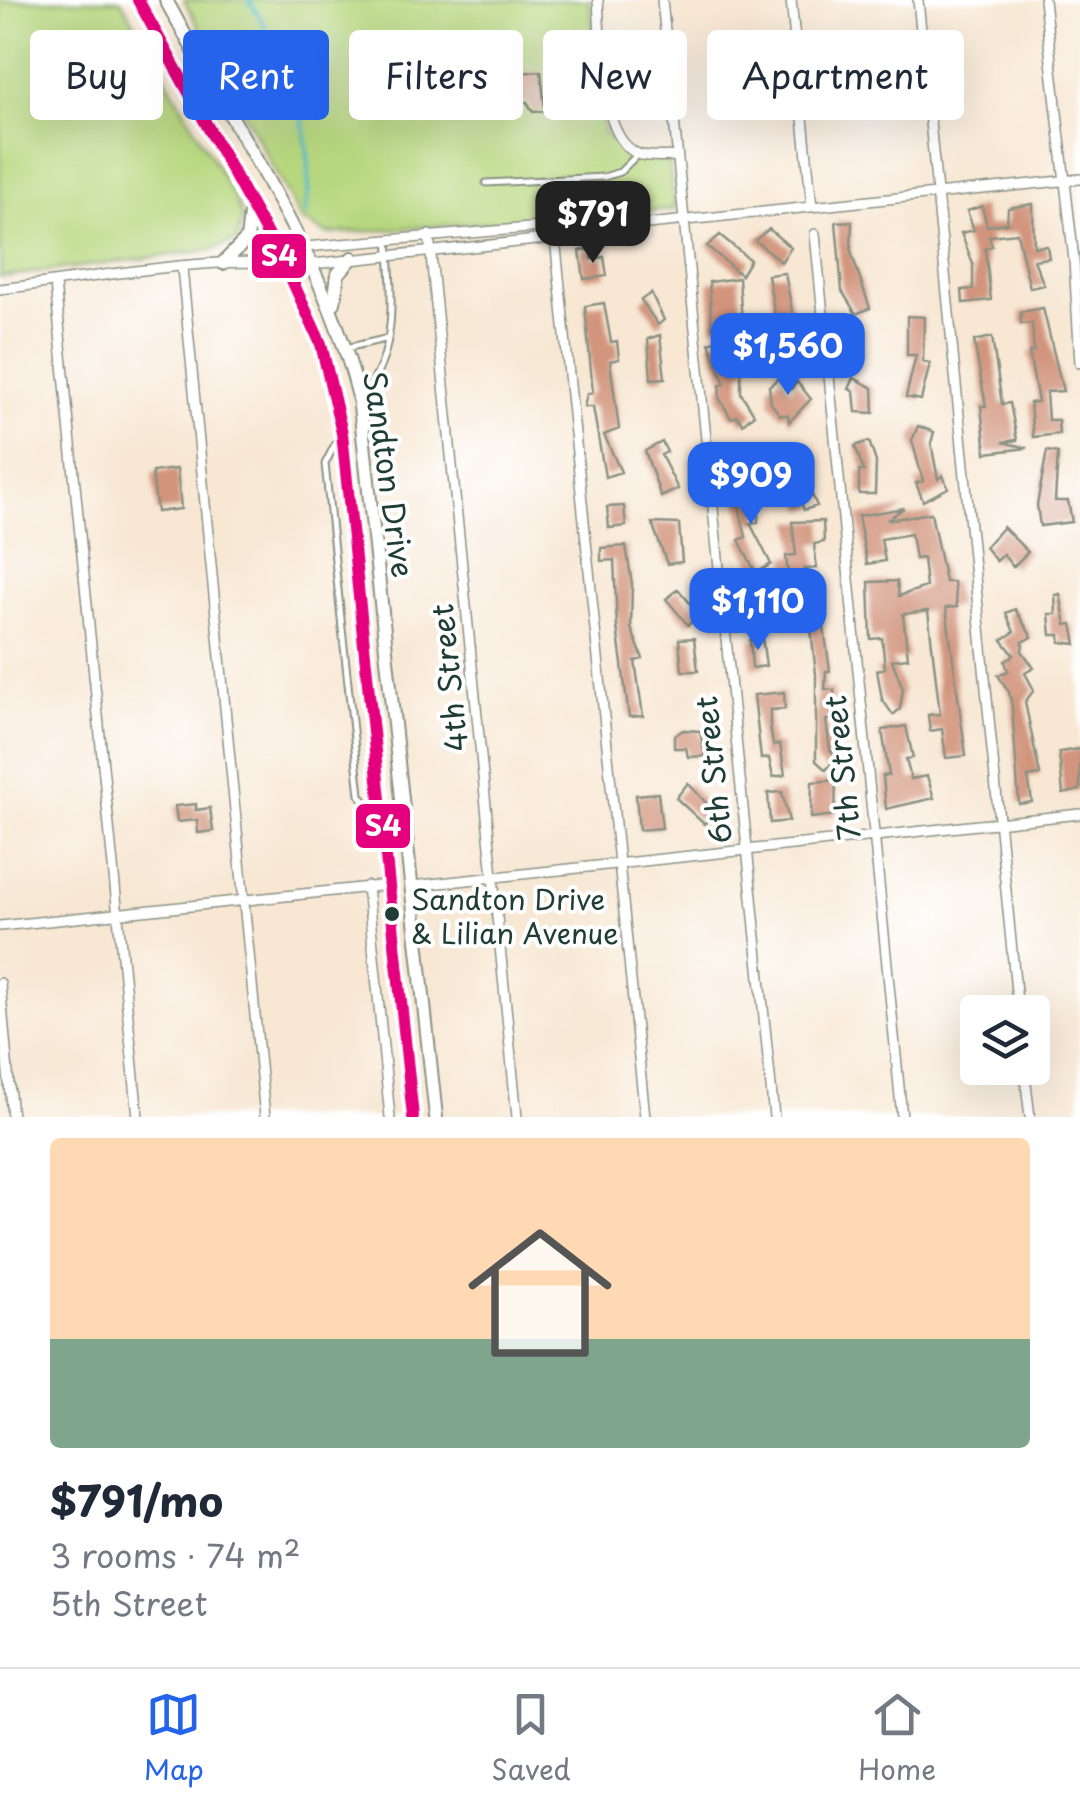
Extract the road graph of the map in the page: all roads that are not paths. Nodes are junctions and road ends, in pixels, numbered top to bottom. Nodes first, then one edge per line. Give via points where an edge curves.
1 (138, 0) edge
2 (166, 0) edge
3 (598, 0) edge
4 (662, 0) edge
5 (791, 0) edge
6 (918, 0) edge
7 (1044, 0) edge
8 (638, 154) junction
9 (677, 156) junction
10 (1080, 179) edge
11 (1064, 180) junction
12 (486, 183) dead end
13 (937, 194) junction
14 (251, 204) junction
15 (812, 208) junction
16 (687, 217) junction
17 (570, 230) junction
18 (816, 234) dead end
19 (429, 235) junction
20 (555, 238) junction
21 (388, 239) junction
22 (306, 247) junction
23 (431, 249) junction
24 (389, 254) junction
25 (274, 256) junction
26 (352, 258) junction
27 (223, 263) junction
28 (313, 263) junction
29 (286, 267) junction
30 (182, 268) junction
31 (55, 284) junction
32 (0, 289) edge
33 (334, 310) junction
34 (385, 339) junction
35 (346, 348) junction
36 (1080, 363) edge
37 (358, 396) junction
38 (342, 433) junction
39 (1080, 814) edge
40 (999, 821) junction
41 (382, 824) junction
42 (873, 837) junction
43 (746, 848) junction
44 (620, 862) junction
45 (493, 876) junction
46 (389, 884) junction
47 (368, 886) junction
48 (412, 886) junction
49 (242, 899) junction
50 (118, 914) junction
51 (0, 926) edge
52 (0, 983) edge
53 (1016, 995) edge
54 (1026, 1085) edge
55 (12, 1117) edge
56 (138, 1117) edge
57 (265, 1117) edge
58 (390, 1117) edge
59 (413, 1117) edge
60 (436, 1117) edge
61 (517, 1117) edge
62 (645, 1117) edge
63 (774, 1117) edge
64 (902, 1117) edge
65 (1030, 1117) edge

1 - 14 main road, Sandton Drive
2 - 22 main road, Sandton Drive
3 - 8 street via 611,125
4 - 9 street, 6th Street
5 - 15 street
6 - 13 street
7 - 11 street
8 - 9 street
8 - 12 lane via 604,177
9 - 16 street, 6th Street
10 - 11 street
11 - 13 street
11 - 36 street
13 - 15 street
13 - 40 street
14 - 25 main road, Sandton Drive
14 - 27 main road via 246,239
15 - 16 street
16 - 17 street
16 - 43 street, 6th Street
17 - 19 street
17 - 20 street
18 - 42 street, 7th Street
19 - 21 street
19 - 23 street, 4th Street
20 - 23 street
20 - 44 street
21 - 22 street
21 - 24 lane
22 - 25 street
22 - 28 main road, Sandton Drive
23 - 24 street
23 - 45 street, 4th Street
24 - 26 street
24 - 34 lane
25 - 27 street
25 - 29 main road, Sandton Drive
26 - 28 street
26 - 33 main road via 338,274
27 - 30 street
28 - 29 street
28 - 33 main road, Sandton Drive
29 - 38 main road, Sandton Drive via 322,344
30 - 31 street
30 - 49 street
31 - 32 street
31 - 50 street
33 - 35 main road, Sandton Drive
34 - 35 lane
34 - 37 lane via 379,377
35 - 37 main road, Sandton Drive
37 - 48 main road, Sandton Drive
38 - 41 main road, Sandton Drive
38 - 41 lane via 325,464 360,795
39 - 40 street
40 - 42 street
40 - 53 street
41 - 46 main road, Sandton Drive
42 - 43 street
42 - 64 street, 7th Street
43 - 44 street
43 - 63 street, 6th Street
44 - 45 street
44 - 62 street
45 - 48 street
45 - 61 street, 4th Street
46 - 47 street
46 - 59 main road, Sandton Drive
47 - 49 street
47 - 58 street
48 - 60 main road, Sandton Drive
49 - 50 street
49 - 57 street
50 - 51 street
50 - 56 street
52 - 55 street
54 - 65 street

